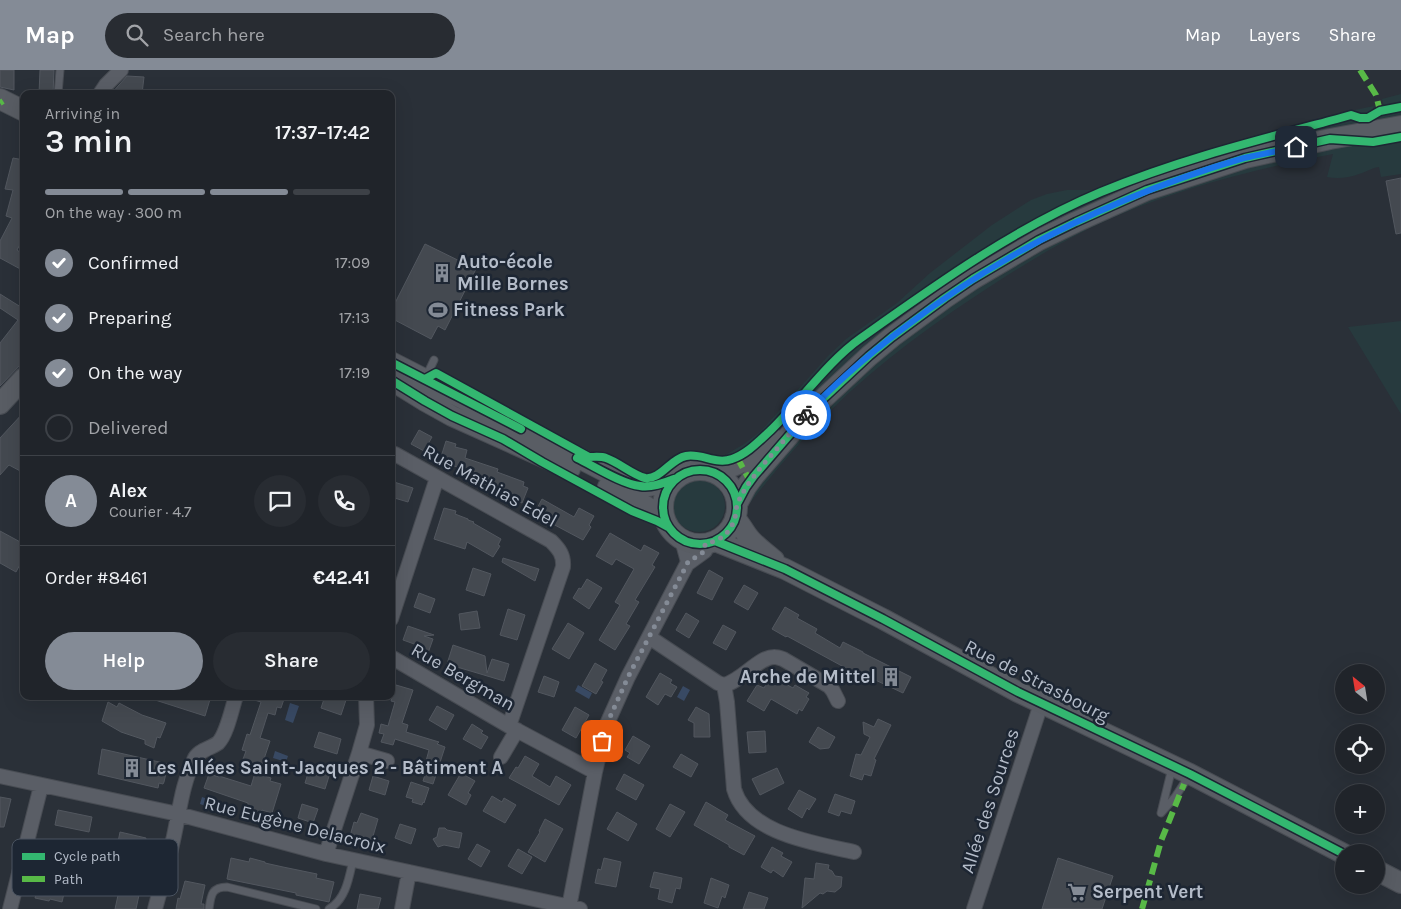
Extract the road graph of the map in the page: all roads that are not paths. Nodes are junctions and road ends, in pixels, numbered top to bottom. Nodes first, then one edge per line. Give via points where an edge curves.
1 (60, 70) edge
2 (121, 70) edge
3 (58, 90) edge
4 (102, 90) edge
5 (1, 101) edge
6 (20, 109) edge
7 (1401, 126) edge
8 (434, 360) dead end
9 (395, 364) edge
10 (425, 379) junction
11 (20, 382) edge
12 (399, 385) edge
13 (0, 404) edge
14 (811, 410) junction
15 (395, 454) dead end
16 (714, 472) junction
17 (437, 478) junction
18 (674, 479) junction
19 (736, 511) junction
20 (666, 522) junction
21 (682, 540) junction
22 (710, 542) junction
23 (688, 562) junction
24 (785, 569) junction
25 (395, 608) edge
26 (649, 637) junction
27 (395, 659) edge
28 (724, 685) junction
29 (235, 700) edge
30 (366, 700) edge
31 (838, 700) dead end
32 (1041, 704) junction
33 (513, 728) junction
34 (359, 753) junction
35 (501, 757) dead end
36 (387, 761) dead end
37 (1181, 770) junction
38 (596, 772) junction
39 (0, 776) edge
40 (41, 786) junction
41 (178, 814) junction
42 (28, 839) edge
43 (173, 839) edge
44 (1335, 849) edge
45 (854, 852) dead end
46 (326, 854) junction
47 (353, 860) junction
48 (409, 872) junction
49 (1385, 875) edge
50 (1401, 883) edge
51 (13, 896) edge
52 (158, 896) edge
53 (575, 908) edge
54 (10, 909) edge
55 (155, 909) edge
56 (209, 909) edge
57 (316, 909) edge
58 (329, 909) edge
59 (402, 909) edge
60 (974, 909) edge

1 - 3 lane
2 - 4 street
5 - 6 main road
7 - 14 main road via 1245,158 1147,190 1076,222 1039,240 932,307 847,375
8 - 10 lane
9 - 10 main road
10 - 12 main road
10 - 18 main road via 622,480 641,487
11 - 13 main road
12 - 20 main road via 452,416 636,500
14 - 16 main road via 750,457 732,468
14 - 19 main road via 754,476
15 - 17 street, Rue Mathias Edel
16 - 18 main road via 693,470
16 - 19 main road via 730,485 735,494
17 - 25 street
17 - 33 street, Rue Mathias Edel via 551,541 563,556 563,567
18 - 20 main road via 663,497
19 - 22 main road via 731,528
19 - 24 main road, Rue de Strasbourg via 747,535
20 - 21 main road
21 - 22 main road via 693,544
21 - 23 street
22 - 23 street via 705,551
22 - 24 main road, Rue de Strasbourg
23 - 26 street
24 - 32 main road, Rue de Strasbourg
26 - 28 street
26 - 38 street via 606,726
27 - 33 street, Rue Bergman
28 - 31 street via 774,656 829,686
28 - 45 street via 734,789 744,809 784,834
29 - 41 street via 223,737 195,758
30 - 34 street via 367,725
32 - 37 main road, Rue de Strasbourg
32 - 60 street, Allée des Sources
33 - 35 street, Rue Bergman
33 - 38 street, Rue Bergman
34 - 36 street
34 - 46 street
37 - 37 lane via 1161,813 1175,797
37 - 44 main road, Rue de Strasbourg
38 - 53 street
39 - 40 street, Rue Eugène Delacroix
40 - 41 street, Rue Eugène Delacroix
40 - 42 street
41 - 43 street
41 - 46 street, Rue Eugène Delacroix
46 - 47 street, Rue Eugène Delacroix
47 - 48 street, Rue Eugène Delacroix
47 - 58 lane via 346,888
48 - 53 street, Rue Eugène Delacroix
48 - 59 street
49 - 50 main road
51 - 54 street
52 - 55 street
56 - 57 lane via 211,895 221,887

